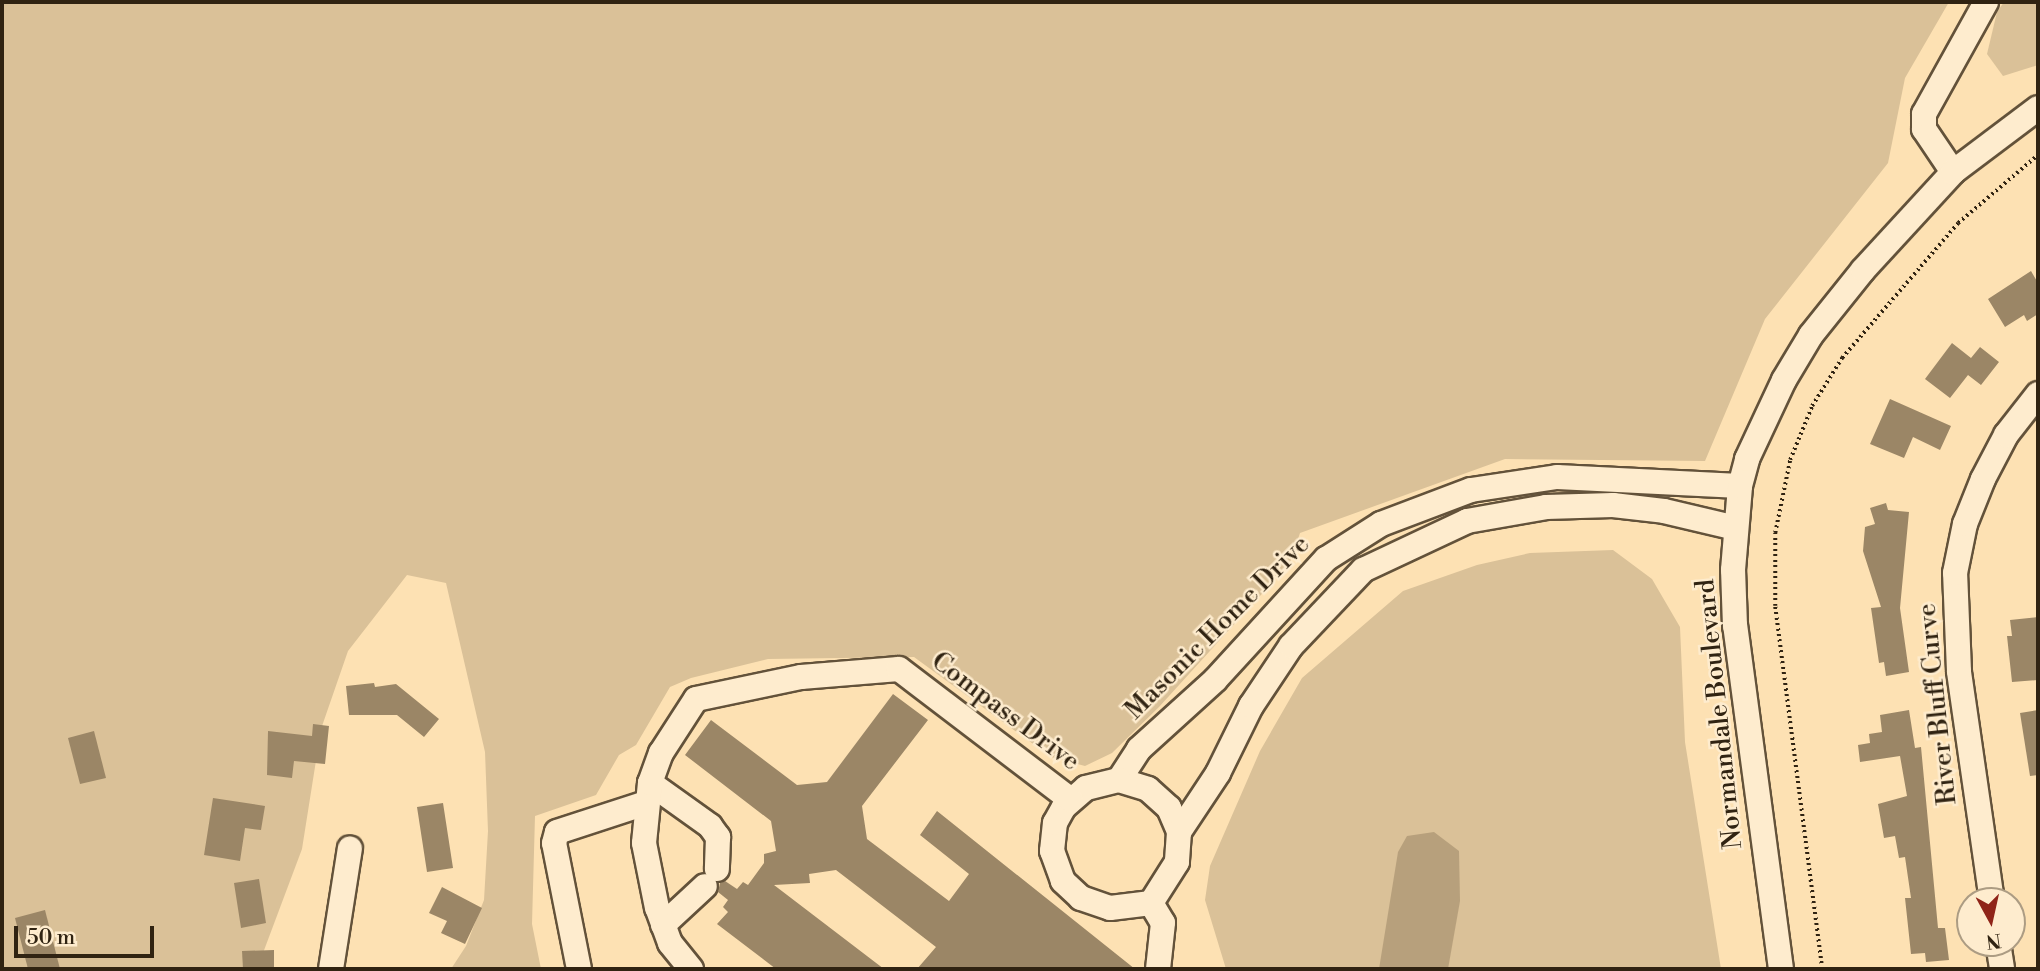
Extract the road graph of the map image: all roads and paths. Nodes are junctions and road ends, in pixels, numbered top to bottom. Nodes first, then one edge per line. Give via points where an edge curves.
1 (1986, 2) edge
2 (2038, 108) edge
3 (2038, 155) edge
4 (1953, 172) junction
5 (2038, 394) edge
6 (1740, 486) junction
7 (1736, 528) junction
8 (1119, 780) junction
9 (648, 793) junction
10 (1071, 800) junction
11 (1179, 832) junction
12 (350, 848) dead end
13 (1990, 887) edge
14 (1151, 903) junction
15 (663, 925) junction
16 (331, 969) edge
17 (579, 969) edge
18 (691, 969) edge
19 (1158, 969) edge
20 (1780, 969) edge
21 (1822, 969) edge

1 - 4 street via 1924,114 1924,129
2 - 4 street, Normandale Boulevard
3 - 21 path via 1958,223 1842,358 1812,406 1790,460 1775,533 1775,606
4 - 6 street, Normandale Boulevard via 1811,335 1764,420
5 - 13 street, River Bluff Curve via 2006,435 1983,479 1965,524 1955,572 1959,671
6 - 7 street, Normandale Boulevard
6 - 8 street, Masonic Home Drive via 1557,477 1471,490 1381,524 1326,559 1215,680 1139,749
7 - 11 street via 1664,510 1613,505 1546,508 1467,521 1363,569 1291,646
7 - 20 street, Normandale Boulevard via 1735,626
8 - 10 street via 1086,788
8 - 11 street via 1148,789 1169,808
9 - 10 street, Compass Drive via 661,753 696,699 801,677 899,669
9 - 15 street, Compass Drive via 644,843
9 - 15 street via 710,826 718,837 711,878
9 - 17 street via 557,832 554,843
10 - 14 street via 1055,823 1053,842 1063,881 1081,898 1110,908
11 - 14 street via 1177,862
12 - 16 street
14 - 19 street via 1163,923
15 - 18 street, Compass Drive

